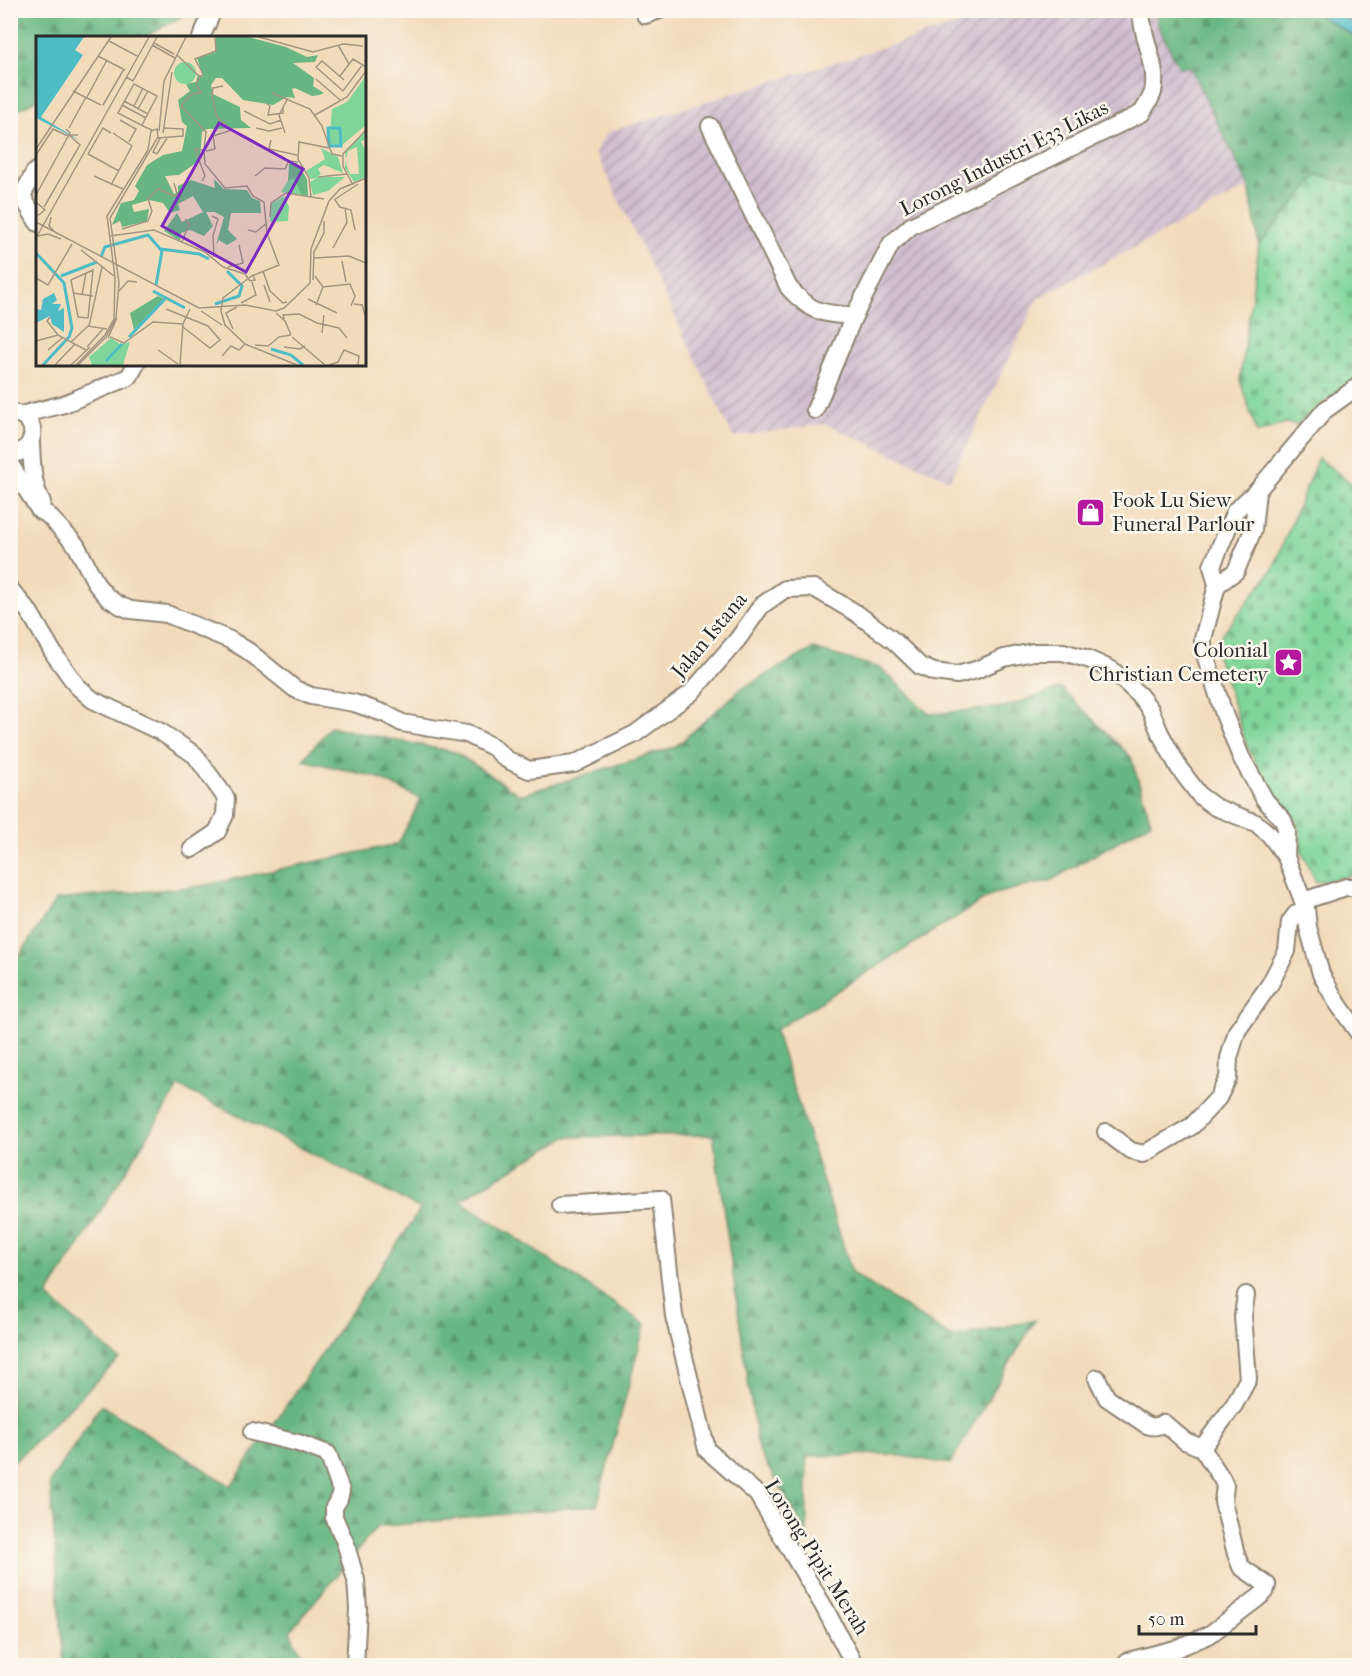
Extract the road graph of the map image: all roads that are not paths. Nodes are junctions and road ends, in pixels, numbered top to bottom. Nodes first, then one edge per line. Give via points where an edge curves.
1 (213, 10) edge
2 (1141, 10) edge
3 (202, 36) edge
4 (710, 126) dead end
5 (36, 172) edge
6 (36, 220) edge
7 (854, 316) junction
8 (135, 366) edge
9 (1359, 385) edge
10 (64, 404) junction
11 (815, 410) dead end
12 (15, 412) edge
13 (32, 439) junction
14 (10, 454) edge
15 (10, 464) edge
16 (1257, 491) junction
17 (47, 514) junction
18 (1217, 585) junction
19 (10, 589) edge
20 (192, 849) dead end
21 (1286, 857) junction
22 (1359, 887) edge
23 (1304, 905) junction
24 (1359, 1035) edge
25 (1106, 1132) dead end
26 (560, 1205) dead end
27 (1246, 1295) dead end
28 (1098, 1378) dead end
29 (252, 1432) dead end
30 (1202, 1448) junction
31 (355, 1665) edge
32 (855, 1665) edge
33 (1123, 1665) edge

1 - 3 street
2 - 7 street, Lorong Industri E33 Likas via 1155,74 1152,93 1142,113 911,226 891,244
4 - 7 street via 789,288 818,312
5 - 6 street via 22,196
7 - 11 street, Lorong Industri E33 Likas
8 - 10 street via 129,377
9 - 16 street via 1324,410
10 - 12 street
10 - 13 street
12 - 13 street via 30,423
13 - 14 street via 20,453
13 - 17 street via 36,488
15 - 17 street, Jalan Istana via 40,511
16 - 18 street via 1253,530 1236,571
16 - 18 street via 1235,511 1231,520 1212,566
17 - 21 street, Jalan Istana via 76,546 108,598 121,606 167,614 230,640 295,689 311,696 354,703 402,723 467,734 530,770 574,764 635,734 692,693 761,606 786,589 814,588 856,613 920,666 934,672 957,675 1033,652 1071,654 1112,670 1139,695 1179,768 1200,796 1215,807 1256,823
18 - 21 street via 1203,648 1241,757 1265,800 1283,820 1287,831
19 - 20 street via 77,687 93,700 161,732 195,755 226,798 225,815 217,832
21 - 23 street, Jalan Istana
22 - 23 street via 1346,887
23 - 24 street, Jalan Istana via 1321,974
23 - 25 street via 1290,922 1287,951 1270,984 1237,1031 1228,1078 1218,1098 1192,1126 1144,1154 1131,1151
26 - 32 street, Lorong Pipit Merah via 661,1199 674,1316 707,1450 757,1494
27 - 30 street via 1243,1316 1248,1379
28 - 30 street via 1107,1398 1145,1424 1158,1427 1164,1423 1185,1441
29 - 31 street via 328,1454 332,1463 341,1491 334,1517 356,1580
30 - 33 street via 1225,1486 1223,1502 1241,1567 1267,1585 1264,1592 1209,1635 1175,1649 1128,1660

